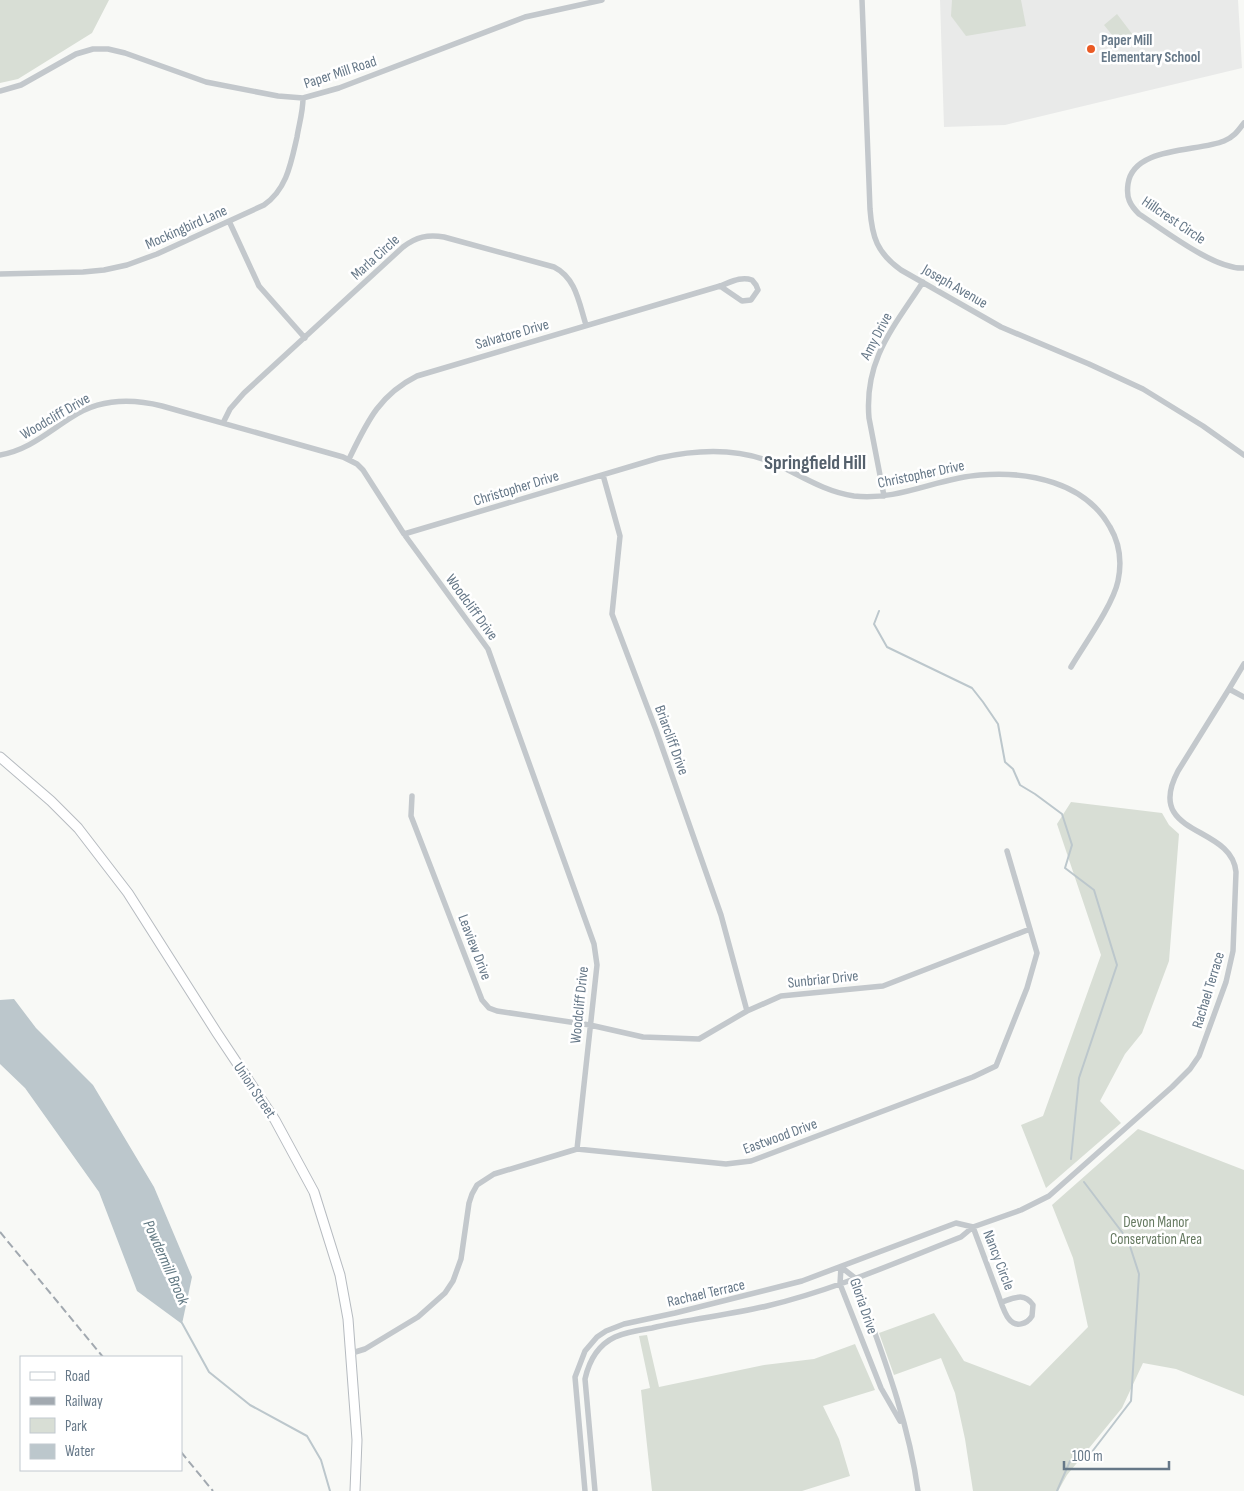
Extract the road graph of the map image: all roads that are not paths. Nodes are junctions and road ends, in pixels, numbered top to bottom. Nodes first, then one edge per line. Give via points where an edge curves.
1 (602, 0) edge
2 (862, 0) edge
3 (0, 92) edge
4 (303, 98) junction
5 (1244, 123) edge
6 (229, 221) junction
7 (1244, 268) edge
8 (0, 274) edge
9 (922, 282) junction
10 (720, 286) junction
11 (586, 325) junction
12 (305, 338) junction
13 (223, 423) junction
14 (0, 455) edge
15 (1244, 455) edge
16 (349, 459) junction
17 (603, 475) junction
18 (884, 496) junction
19 (404, 534) junction
20 (1244, 664) edge
21 (1071, 667) dead end
22 (1229, 689) junction
23 (1244, 697) edge
24 (0, 757) edge
25 (412, 796) dead end
26 (1007, 851) dead end
27 (1030, 929) junction
28 (747, 1010) junction
29 (590, 1025) junction
30 (577, 1149) junction
31 (973, 1227) junction
32 (841, 1267) junction
33 (854, 1278) junction
34 (840, 1284) junction
35 (1002, 1302) junction
36 (352, 1353) junction
37 (905, 1429) junction
38 (355, 1491) edge
39 (585, 1491) edge
40 (595, 1491) edge
41 (918, 1491) edge

1 - 4 street, Paper Mill Road via 525,17 339,88
2 - 9 street, Joseph Avenue via 872,230 880,250 892,264
3 - 4 street, Paper Mill Road via 21,85 76,54 108,49 206,82
4 - 6 street, Mockingbird Lane via 291,164 282,187 264,205
5 - 7 street, Hillcrest Circle via 1236,135 1223,142 1141,162 1129,177 1127,188 1130,206 1140,214 1211,260 1227,267
6 - 8 street, Mockingbird Lane via 150,257 118,267 77,272
6 - 12 street via 259,286
9 - 15 street, Joseph Avenue via 1001,327 1143,388
9 - 18 street, Amy Drive via 882,345 870,380 869,418
10 - 10 street, Salvatore Drive via 747,278 758,290 751,300 742,301
10 - 11 street, Salvatore Drive
11 - 12 street, Marla Circle via 575,289 560,270 432,235 408,243
11 - 16 street, Salvatore Drive via 407,381 374,411
12 - 13 street, Marla Circle via 238,399
13 - 14 street, Woodcliff Drive via 153,404 119,401 86,409 29,446
13 - 16 street, Woodcliff Drive
16 - 19 street, Woodcliff Drive via 362,470
17 - 18 street, Christopher Drive via 672,456 717,451 764,460 818,486 844,494
17 - 19 street, Christopher Drive
17 - 28 street, Briarcliff Drive via 620,536 612,614 718,906
18 - 21 street, Christopher Drive via 958,478 993,474 1046,481 1073,490 1091,502 1116,539 1120,571 1112,598
19 - 29 street, Woodcliff Drive via 488,649 594,944 597,965
20 - 22 street, Rachael Terrace
22 - 23 street
22 - 31 street, Rachael Terrace via 1178,771 1170,793 1172,809 1178,818 1226,850 1236,868 1232,958 1224,991 1202,1050 1178,1081 1049,1196
24 - 36 main road, Union Street via 78,828 128,893 275,1120 314,1192 340,1275
25 - 29 street, Leaview Drive via 411,816 484,1004 497,1011
26 - 27 street, Eastwood Drive
27 - 28 street, Sunbriar Drive via 883,986 781,996
27 - 30 street, Eastwood Drive via 1037,953 1032,974 1005,1048 996,1066 988,1071 751,1162 705,1163
28 - 29 street, Sunbriar Drive via 698,1039 643,1037
29 - 30 street, Woodcliff Drive
30 - 36 street, Eastwood Drive via 494,1174 477,1185 469,1203 461,1259 445,1293 418,1317 365,1349
31 - 32 street, Rachael Terrace via 956,1224
31 - 33 street, Rachael Terrace via 961,1238
31 - 35 street, Nancy Circle
32 - 33 street, Gloria Drive
32 - 34 street, Gloria Drive
32 - 39 street, Rachael Terrace via 774,1289 624,1324 597,1336 585,1351 575,1377
33 - 34 street, Rachael Terrace
33 - 37 street, Gloria Drive via 892,1381
34 - 37 street, Gloria Drive via 881,1388
34 - 40 street, Rachael Terrace via 766,1306 677,1322 624,1334 608,1341 590,1362 585,1379
35 - 35 street, Nancy Circle via 1026,1298 1033,1305 1032,1316 1025,1323 1014,1323 1008,1318
36 - 38 main road, Union Street via 357,1440
37 - 41 street, Gloria Drive

